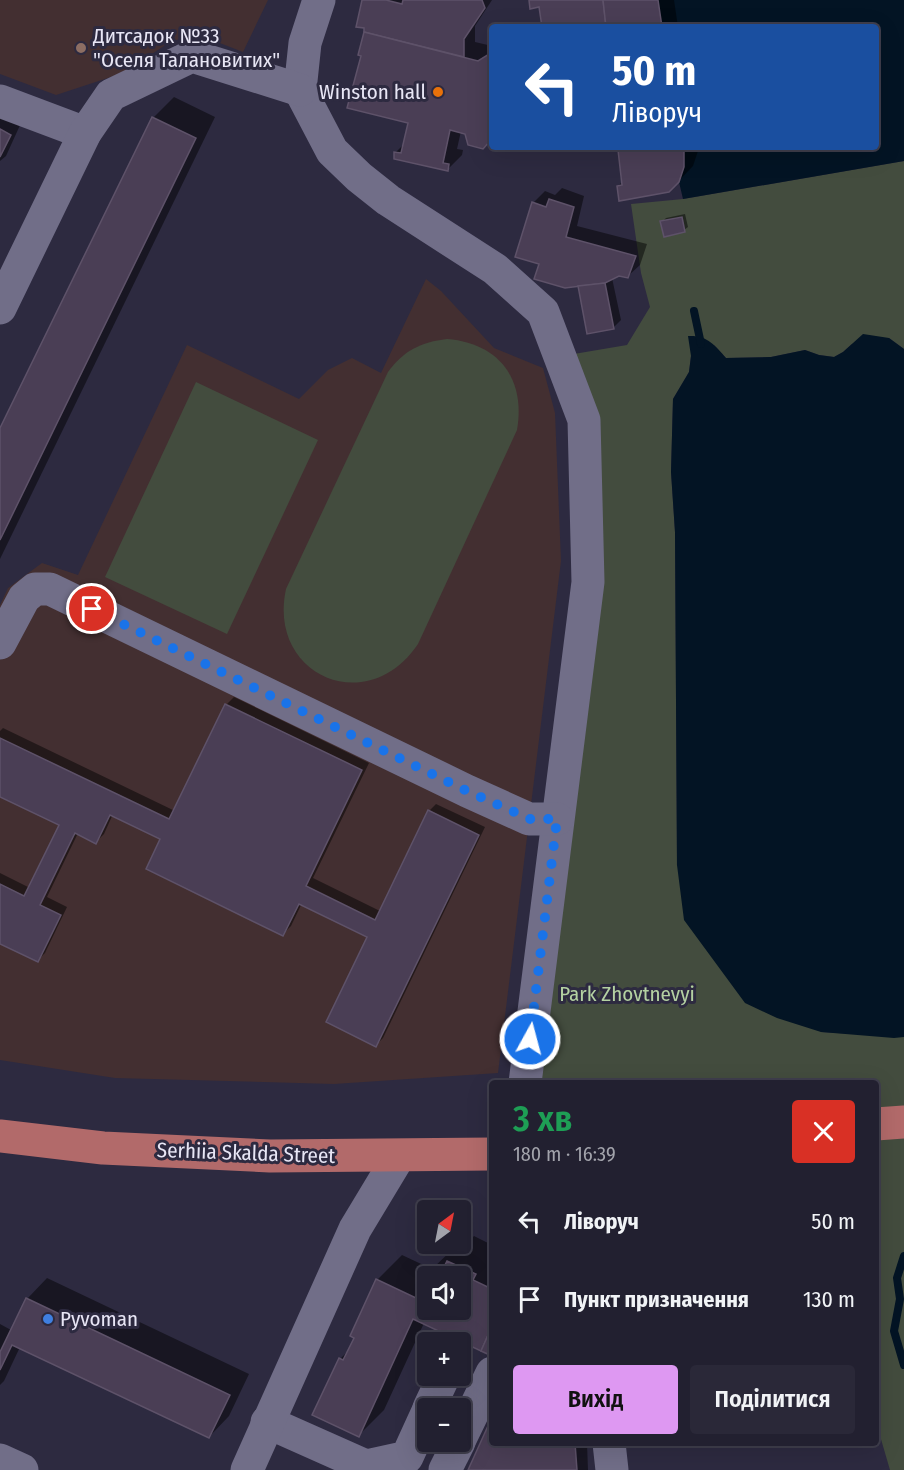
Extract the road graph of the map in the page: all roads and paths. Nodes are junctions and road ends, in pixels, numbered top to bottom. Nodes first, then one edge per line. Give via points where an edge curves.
1 (319, 0) edge
2 (300, 90) junction
3 (0, 101) edge
4 (85, 133) junction
5 (0, 308) edge
6 (0, 643) edge
7 (557, 819) junction
8 (525, 1080) edge
9 (904, 1122) edge
10 (879, 1124) edge
11 (0, 1136) edge
12 (489, 1154) edge
13 (399, 1156) junction
14 (489, 1379) edge
15 (471, 1417) edge
16 (267, 1422) junction
17 (417, 1435) edge
18 (609, 1446) edge
19 (454, 1452) edge
20 (0, 1460) edge
21 (22, 1470) edge
22 (247, 1470) edge
23 (446, 1470) edge
24 (612, 1470) edge

1 - 2 street via 305,43
2 - 4 street via 192,56 111,95
2 - 7 street via 332,151 359,177 495,269 543,312 584,420 588,582
3 - 4 street
4 - 5 street
6 - 7 street via 24,598 35,589 50,589 467,791 530,819
7 - 8 street
9 - 10 main road
11 - 13 main road, Serhiia Skalda Street via 142,1150 270,1156
12 - 13 main road, Serhiia Skalda Street
13 - 16 street via 355,1229
14 - 15 street
16 - 17 street via 366,1467 407,1457
16 - 22 street
18 - 24 street
19 - 23 street
20 - 21 street

